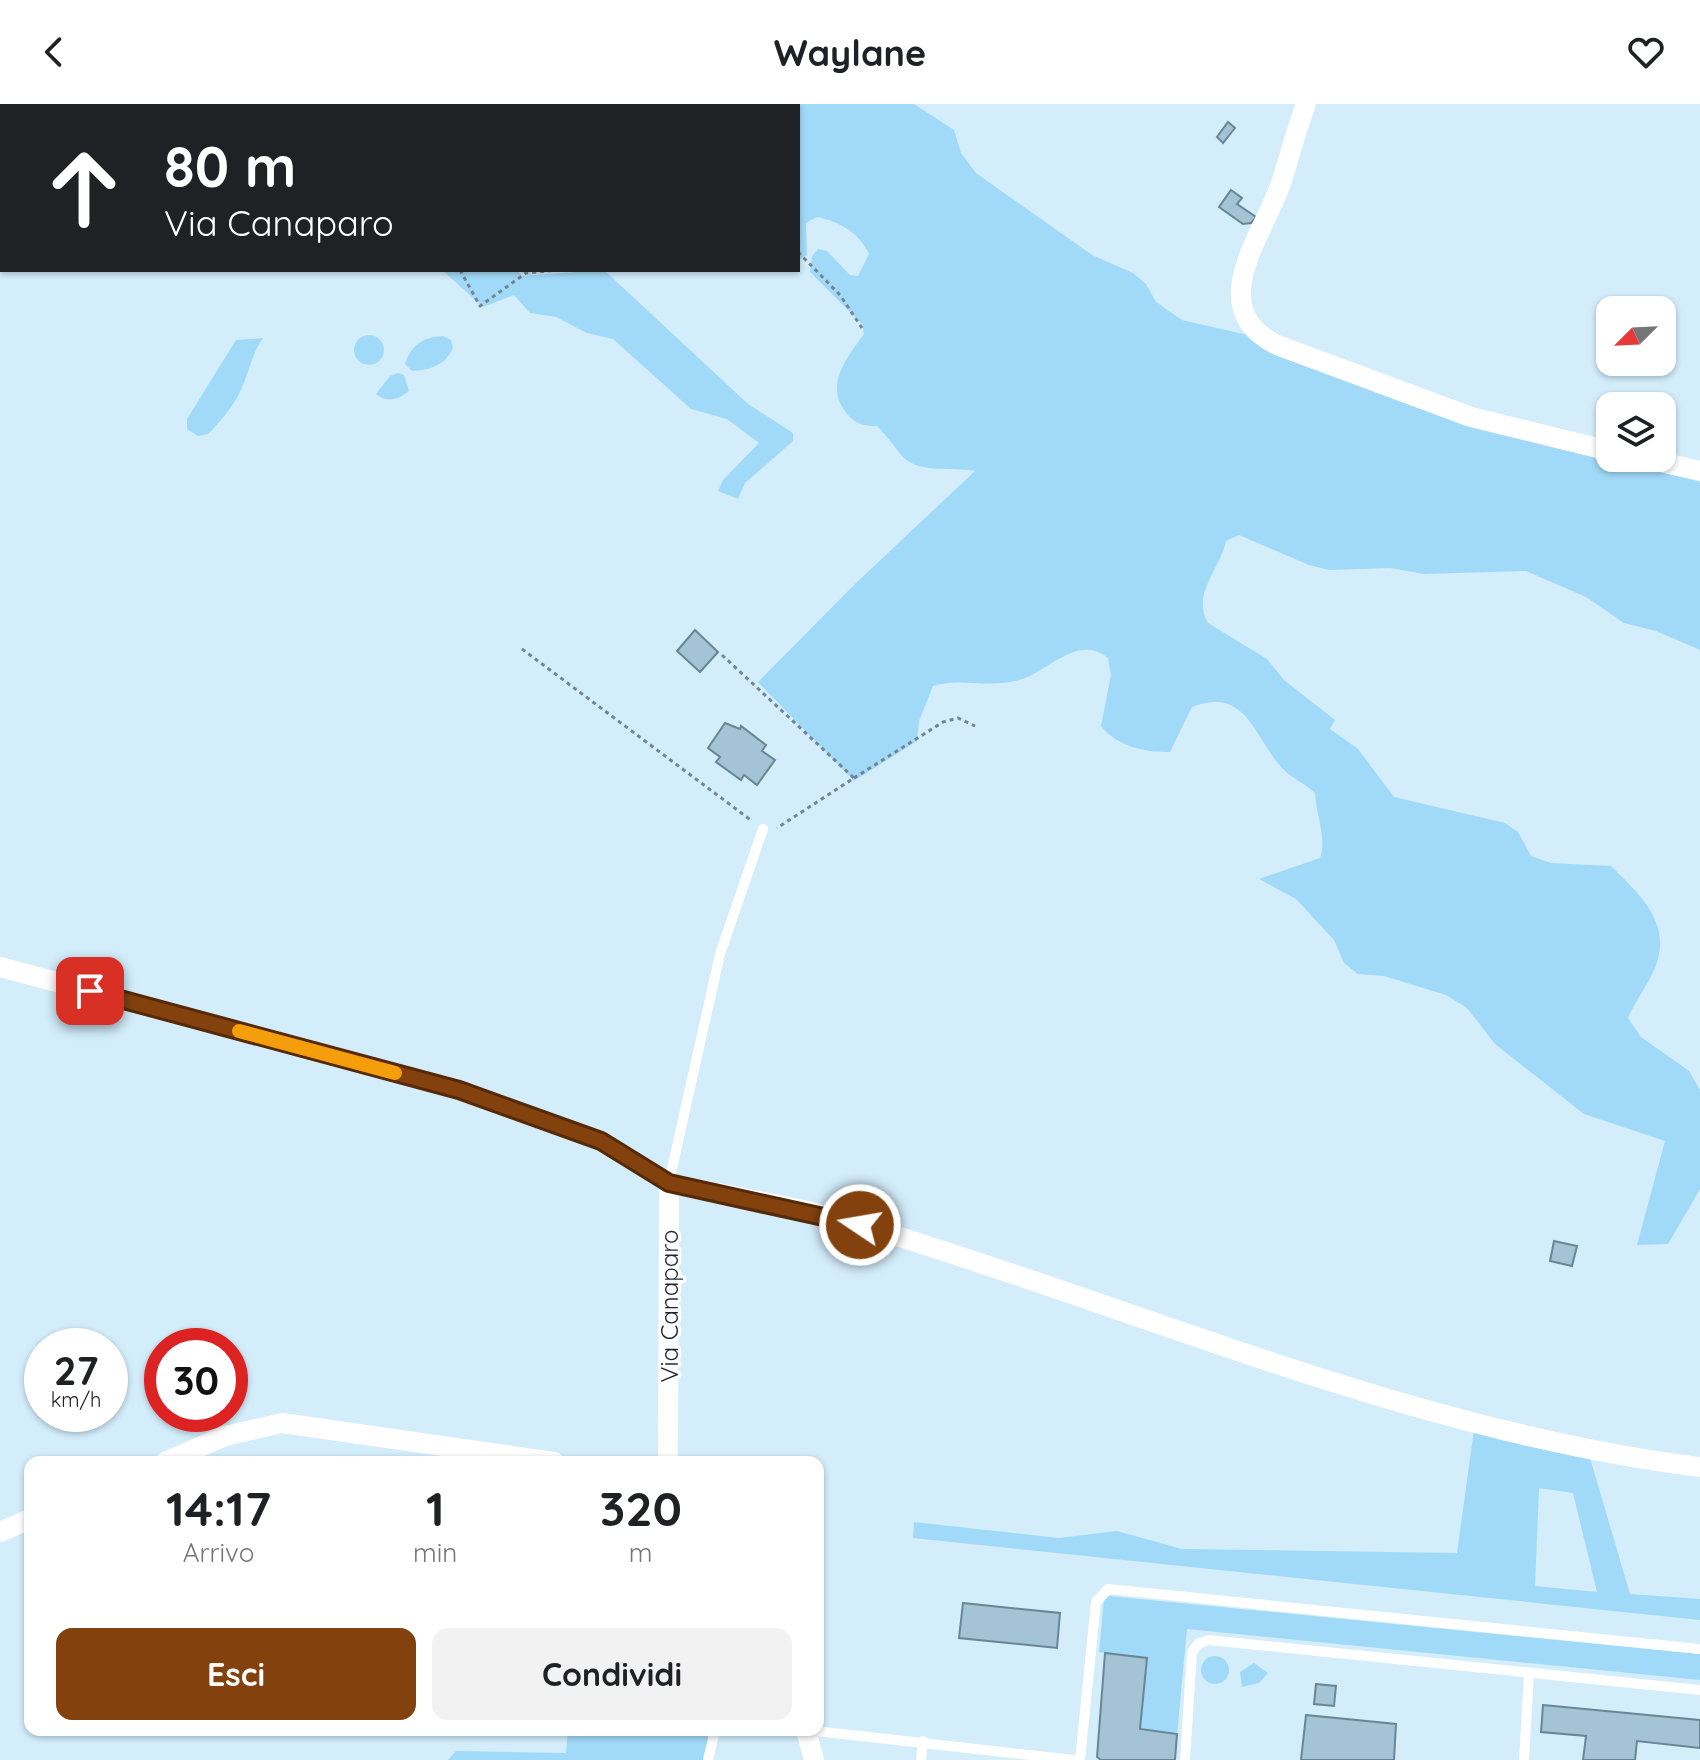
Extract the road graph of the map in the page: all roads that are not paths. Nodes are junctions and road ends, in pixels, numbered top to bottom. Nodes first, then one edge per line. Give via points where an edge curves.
1 (1306, 104) edge
2 (1596, 448) edge
3 (1676, 466) edge
4 (1700, 471) edge
5 (763, 829) road end
6 (0, 967) edge
7 (669, 1183) junction
8 (179, 1456) edge
9 (512, 1456) edge
10 (668, 1456) edge
11 (1700, 1467) edge
12 (24, 1522) edge
13 (0, 1532) edge
14 (1700, 1649) edge
15 (1529, 1673) junction
16 (1700, 1690) edge
17 (824, 1732) edge
18 (714, 1736) edge
19 (808, 1736) edge
20 (923, 1741) junction
21 (708, 1760) edge
22 (814, 1760) edge
23 (921, 1760) edge
24 (1077, 1760) edge
25 (1185, 1760) edge
26 (1524, 1760) edge

1 - 2 street via 1279,188 1258,229 1242,287 1243,316 1253,329 1277,345 1471,417
3 - 4 street
5 - 7 lane via 720,954
6 - 7 street via 459,1090 601,1141
7 - 10 street, Via Canaparo
7 - 11 street via 860,1225 1268,1362 1432,1410 1574,1447
8 - 9 street via 225,1436 282,1423
12 - 13 street
14 - 24 lane via 1108,1589 1096,1602
15 - 16 lane
15 - 25 lane via 1208,1640 1192,1652
15 - 26 lane
17 - 20 lane
18 - 21 lane
19 - 22 street
20 - 23 lane
20 - 24 lane

